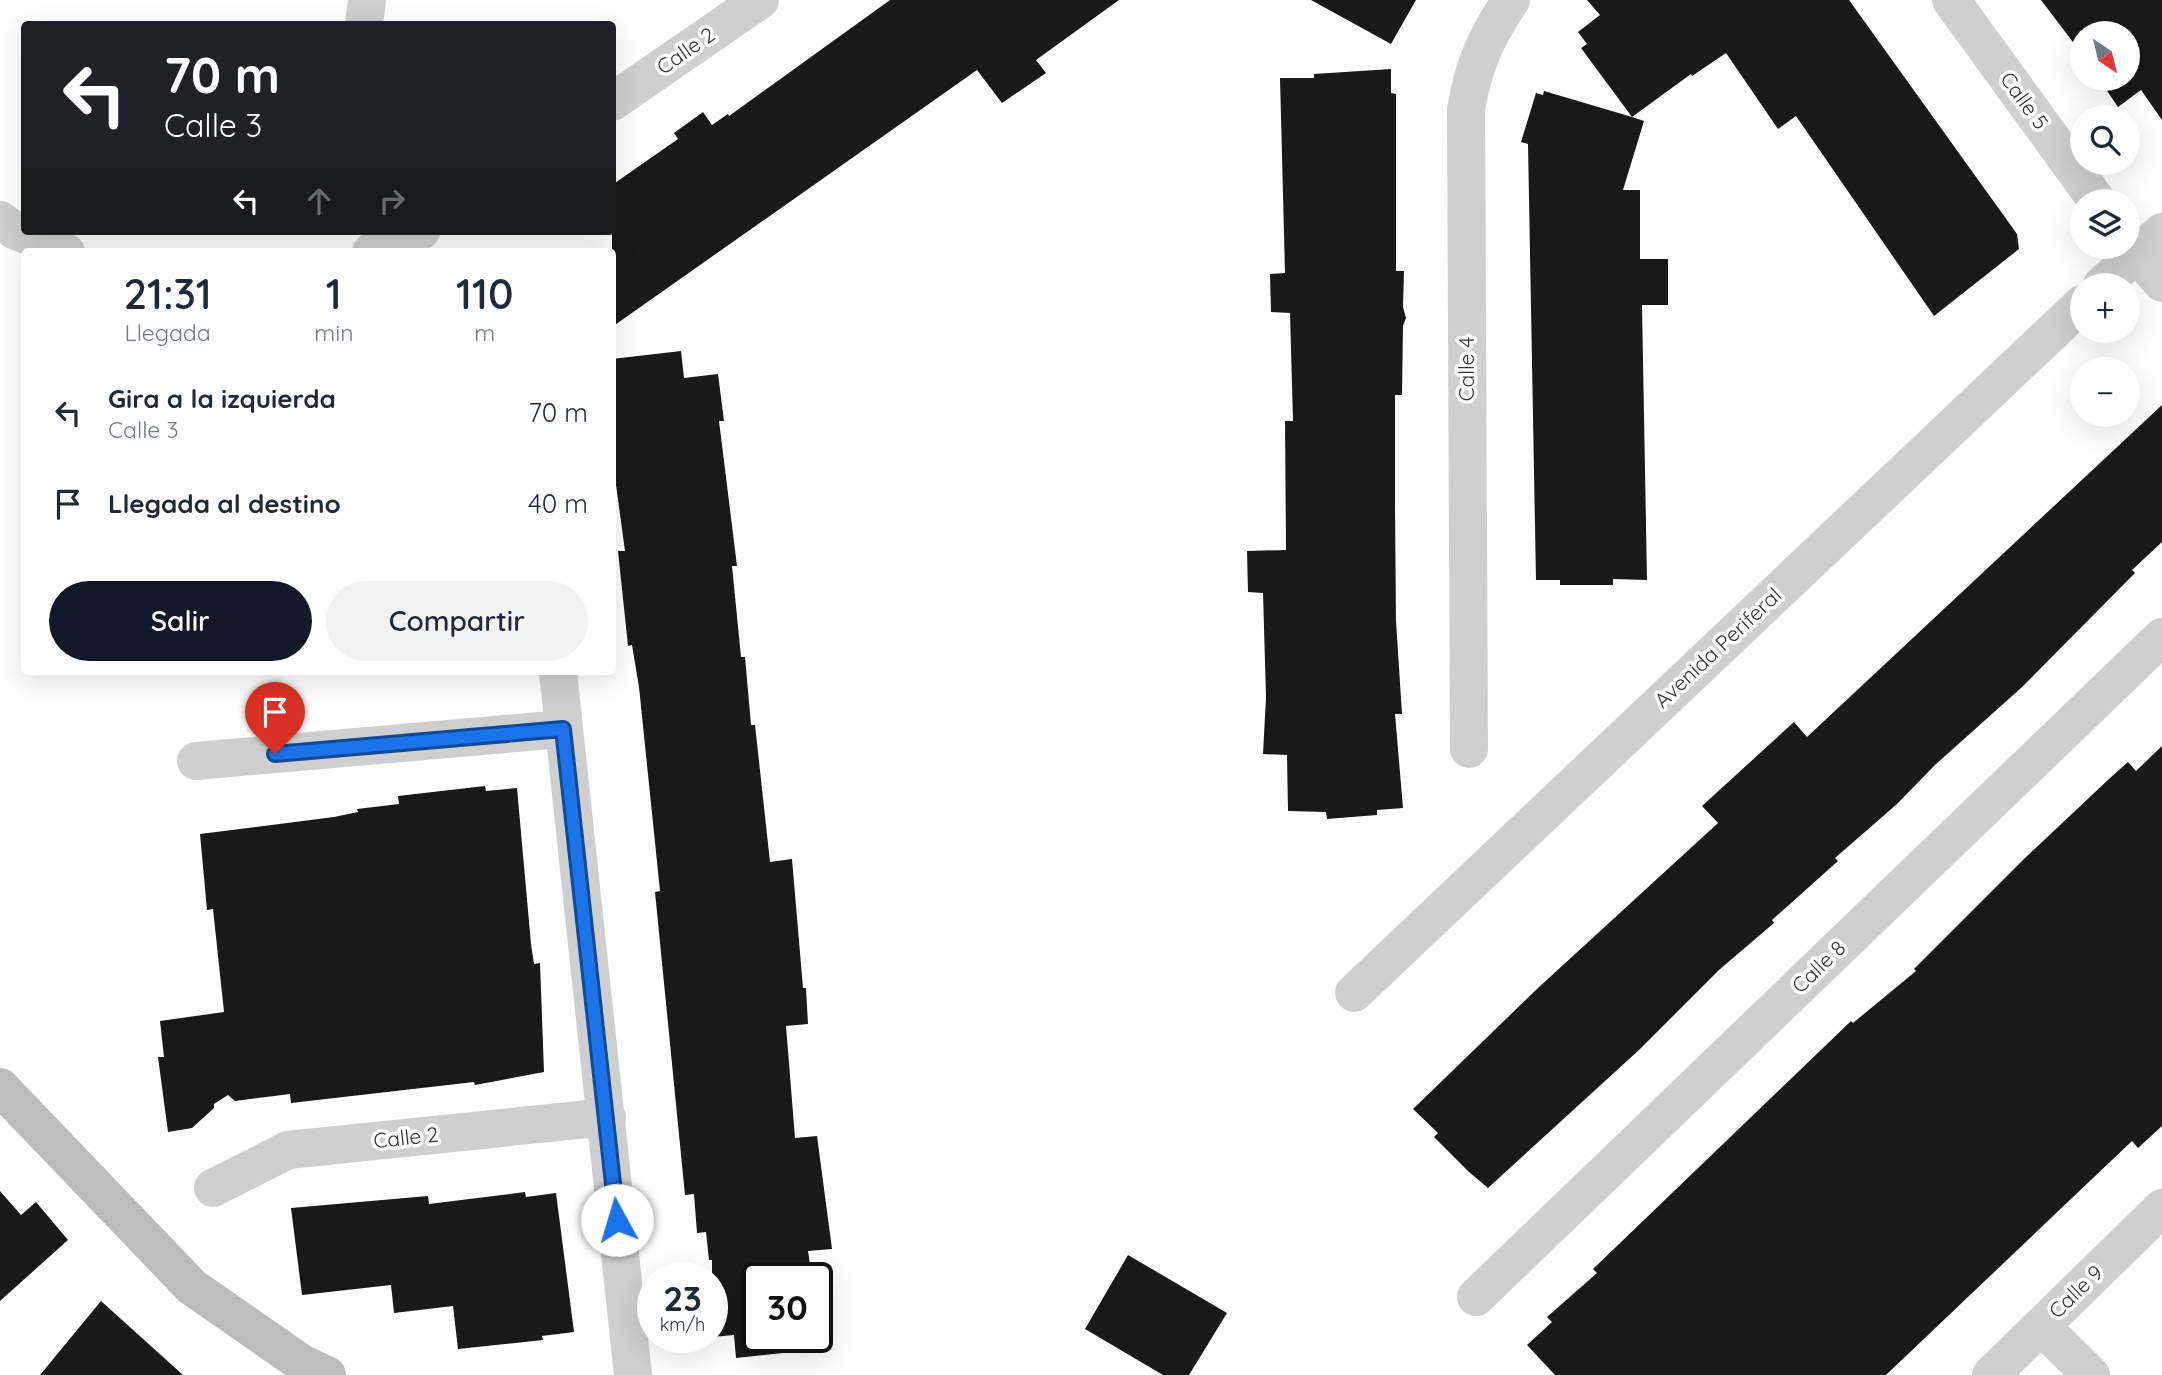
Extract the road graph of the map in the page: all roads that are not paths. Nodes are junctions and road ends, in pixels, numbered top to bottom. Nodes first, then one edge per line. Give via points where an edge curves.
1 (367, 0) edge
2 (760, 0) edge
3 (1511, 0) edge
4 (1951, 0) edge
5 (364, 21) edge
6 (616, 99) edge
7 (2088, 189) edge
8 (0, 220) edge
9 (21, 233) edge
10 (26, 235) edge
11 (411, 235) edge
12 (2142, 243) edge
13 (57, 248) edge
14 (380, 248) edge
15 (2113, 273) edge
16 (2162, 283) edge
17 (2070, 315) edge
18 (2162, 637) edge
19 (558, 675) edge
20 (563, 729) junction
21 (1469, 749) dead end
22 (196, 761) dead end
23 (1354, 993) dead end
24 (0, 1087) edge
25 (607, 1117) junction
26 (214, 1188) dead end
27 (2162, 1208) edge
28 (1476, 1297) dead end
29 (2041, 1326) junction
30 (327, 1375) edge
31 (633, 1375) edge
32 (1991, 1375) edge
33 (2091, 1375) edge

1 - 5 street
2 - 6 street, Calle 2
3 - 21 street, Calle 4 via 1473,70 1465,110
4 - 7 street, Calle 5
8 - 9 street
10 - 13 street
11 - 14 street
12 - 15 street
12 - 16 street
17 - 23 street, Avenida Periferal
18 - 28 street, Calle 8
19 - 20 street
20 - 22 street
20 - 25 street
24 - 30 street via 192,1287 303,1364
25 - 26 street, Calle 2 via 288,1150
25 - 31 street
27 - 29 street, Calle 9
29 - 32 street, Calle 9
29 - 33 street

